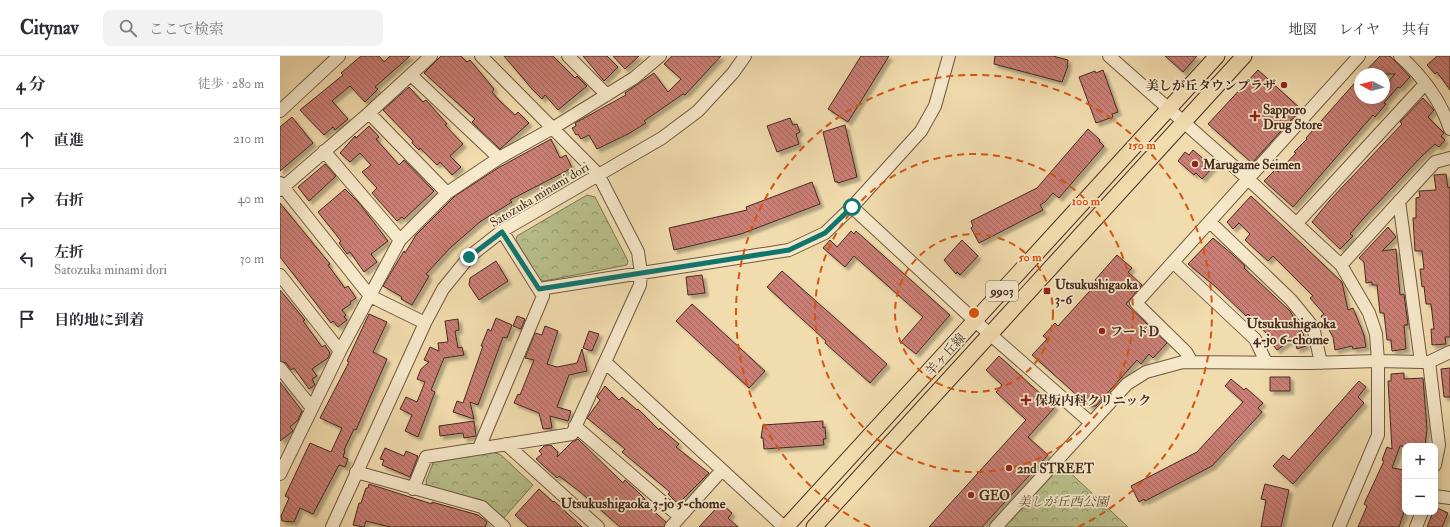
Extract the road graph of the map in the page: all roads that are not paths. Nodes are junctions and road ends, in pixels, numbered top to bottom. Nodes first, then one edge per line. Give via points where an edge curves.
1 (339, 56) edge
2 (431, 56) edge
3 (481, 56) edge
4 (568, 56) edge
5 (745, 56) edge
6 (950, 56) edge
7 (1109, 56) edge
8 (1217, 56) edge
9 (1244, 56) edge
10 (1359, 56) edge
11 (1400, 56) edge
12 (654, 58) edge
13 (411, 75) junction
14 (1425, 84) junction
15 (607, 94) junction
16 (1169, 108) junction
17 (280, 111) edge
18 (369, 114) junction
19 (1184, 122) junction
20 (553, 128) junction
21 (1450, 129) edge
22 (324, 151) junction
23 (499, 158) junction
24 (1450, 158) edge
25 (598, 174) junction
26 (1248, 179) junction
27 (281, 187) edge
28 (447, 193) junction
29 (1399, 201) junction
30 (852, 207) junction
31 (1210, 222) junction
32 (1297, 223) junction
33 (502, 232) junction
34 (400, 240) junction
35 (1174, 263) junction
36 (1340, 265) junction
37 (641, 272) junction
38 (280, 275) edge
39 (539, 289) junction
40 (370, 296) junction
41 (975, 321) junction
42 (425, 323) junction
43 (990, 334) junction
44 (340, 351) junction
45 (1450, 352) edge
46 (1378, 361) junction
47 (605, 362) junction
48 (1192, 362) junction
49 (1266, 362) junction
50 (1425, 362) junction
51 (1321, 363) junction
52 (280, 368) edge
53 (312, 408) junction
54 (1091, 423) junction
55 (575, 426) junction
56 (506, 444) junction
57 (479, 448) junction
58 (1438, 450) edge
59 (281, 469) edge
60 (722, 470) junction
61 (356, 472) junction
62 (413, 489) junction
63 (1438, 496) edge
64 (1450, 498) edge
65 (1421, 515) edge
66 (680, 517) junction
67 (332, 527) edge
68 (504, 527) edge
69 (598, 527) edge
70 (671, 527) edge
71 (785, 527) edge
72 (814, 527) edge
73 (996, 527) edge
74 (1339, 527) edge
75 (1416, 527) edge

1 - 17 street
2 - 13 street
3 - 20 street
4 - 15 street
5 - 25 street, Satozuka minami dori via 698,111 662,138
6 - 30 street via 935,106 921,131
7 - 16 street
8 - 16 main road, 羊ヶ丘線 / 9903
9 - 19 main road, 羊ヶ丘線 / 9903
10 - 26 street
11 - 14 street
12 - 15 street
13 - 18 street
13 - 23 street
14 - 21 street via 1444,111
14 - 32 street
15 - 20 street
16 - 19 street
16 - 41 main road, 羊ヶ丘線 / 9903
18 - 22 street
18 - 28 street
19 - 26 street
19 - 43 main road, 羊ヶ丘線 / 9903
20 - 23 street
20 - 25 street
22 - 27 street
22 - 34 street
23 - 28 street
24 - 29 street via 1435,162
25 - 33 street, Satozuka minami dori
25 - 37 street via 638,252
26 - 31 street
26 - 32 street
27 - 40 street
28 - 34 street
29 - 36 street
29 - 50 street
30 - 37 street via 825,233 789,250
30 - 41 street
31 - 35 street
31 - 51 street via 1291,300 1313,327
32 - 36 street
33 - 39 street
33 - 42 street, Satozuka minami dori via 469,257 443,289
34 - 40 street
35 - 48 street via 1136,303 1186,352
35 - 49 street via 1256,339
36 - 46 street via 1369,313 1376,334
37 - 39 street
37 - 47 street via 640,285
38 - 44 street
39 - 57 street via 543,296
40 - 42 street
40 - 44 street
41 - 43 street
41 - 71 main road, 羊ヶ丘線 / 9903
42 - 61 street, Satozuka minami dori
43 - 54 street
43 - 72 main road, 羊ヶ丘線 / 9903
44 - 53 street
45 - 50 street
46 - 50 street
46 - 51 street
46 - 74 street via 1378,435
47 - 55 street
47 - 60 street
48 - 49 street
48 - 54 street via 1146,372 1127,384
49 - 51 street
50 - 58 street
52 - 53 street
53 - 59 street
54 - 73 street
55 - 56 street via 572,434
55 - 66 street
56 - 57 street
56 - 69 street
57 - 62 street via 426,458
60 - 66 street
60 - 71 street
61 - 62 street
61 - 67 street, Satozuka minami dori
62 - 68 street via 482,507
63 - 64 street
65 - 75 street
66 - 70 street

